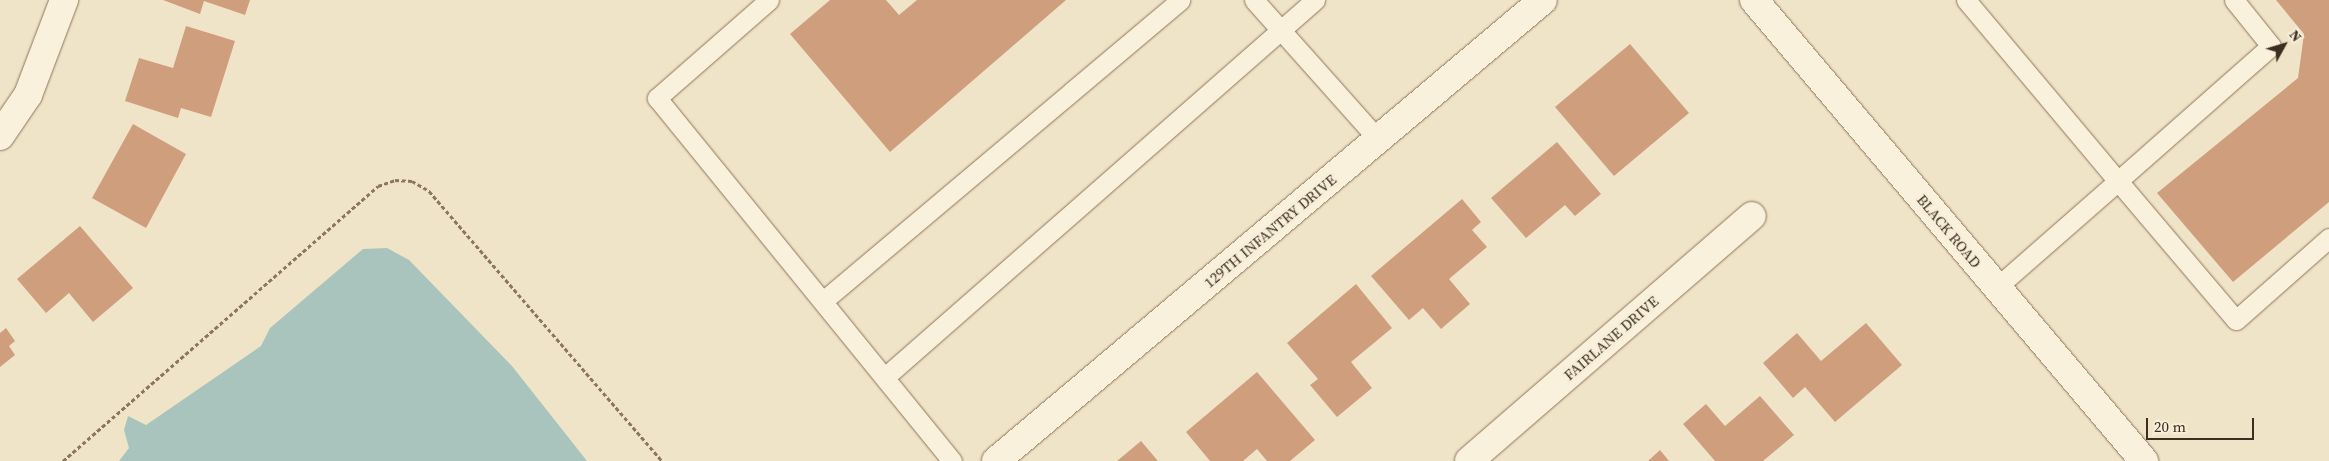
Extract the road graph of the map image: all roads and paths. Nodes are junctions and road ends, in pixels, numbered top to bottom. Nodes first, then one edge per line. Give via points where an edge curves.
1 (64, 0) edge
2 (769, 0) edge
3 (1180, 0) edge
4 (1254, 0) edge
5 (1315, 0) edge
6 (1543, 0) edge
7 (1754, 0) edge
8 (1966, 0) edge
9 (2234, 0) edge
10 (1281, 30) junction
11 (0, 136) edge
12 (1378, 139) junction
13 (2118, 182) junction
14 (1752, 216) dead end
15 (2329, 238) edge
16 (1997, 287) junction
17 (823, 301) junction
18 (885, 377) junction
19 (62, 461) edge
20 (662, 461) edge
21 (952, 461) edge
22 (996, 461) edge
23 (1469, 461) edge
24 (2144, 461) edge

1 - 11 street via 28,95
2 - 17 lane via 657,98
3 - 17 lane
4 - 10 lane
5 - 10 lane
6 - 12 street, 129TH INFANTRY DRIVE
7 - 16 street, BLACK ROAD
8 - 13 lane
9 - 13 lane via 2271,46
10 - 12 lane
10 - 18 lane
12 - 22 street, 129TH INFANTRY DRIVE
13 - 15 lane via 2236,320
13 - 16 lane
14 - 23 street, FAIRLANE DRIVE
16 - 24 street, BLACK ROAD
17 - 18 lane
18 - 21 lane
19 - 20 path via 378,186 394,180 412,181 429,191

